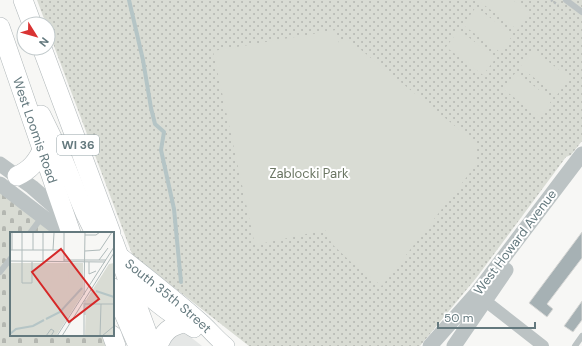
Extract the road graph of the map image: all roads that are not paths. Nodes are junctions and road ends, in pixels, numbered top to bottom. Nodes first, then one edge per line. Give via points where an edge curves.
1 (23, 0) edge
2 (566, 0) edge
3 (582, 12) edge
4 (29, 16) edge
5 (0, 27) edge
6 (45, 56) edge
7 (15, 68) junction
8 (43, 148) junction
9 (582, 154) edge
10 (0, 164) edge
11 (582, 168) edge
12 (8, 180) edge
13 (42, 217) junction
14 (64, 224) edge
15 (31, 232) edge
16 (70, 232) edge
17 (79, 232) edge
18 (94, 232) edge
19 (111, 232) edge
20 (115, 251) edge
21 (10, 259) edge
22 (0, 272) edge
23 (119, 281) edge
24 (481, 297) junction
25 (184, 322) junction
26 (112, 336) edge
27 (582, 336) edge
28 (221, 342) edge
29 (116, 346) edge
30 (138, 346) edge
31 (152, 346) edge
32 (158, 346) edge
33 (430, 346) edge
34 (454, 346) edge
35 (543, 346) edge
36 (575, 346) edge

1 - 4 main road
2 - 3 lane
5 - 7 main road, West Loomis Road / WI 36
6 - 19 main road, WI 36
7 - 8 main road, West Loomis Road / WI 36
7 - 18 main road via 54,139
8 - 12 main road via 38,160 30,168
8 - 14 main road, West Loomis Road / WI 36
9 - 24 street, West Howard Avenue
10 - 12 street
11 - 24 street, West Howard Avenue via 520,251
12 - 13 street
12 - 14 street
13 - 14 street
13 - 15 lane
14 - 16 main road, West Loomis Road / WI 36
14 - 17 main road
20 - 23 main road
20 - 28 main road, South 35th Street via 207,327
21 - 22 lane
23 - 25 main road, South 35th Street via 141,290
23 - 30 main road
23 - 31 main road
24 - 33 street, West Howard Avenue
24 - 34 street, West Howard Avenue
24 - 35 street
25 - 28 main road, South 35th Street via 192,329
25 - 32 main road via 168,330
26 - 29 main road
27 - 36 lane

